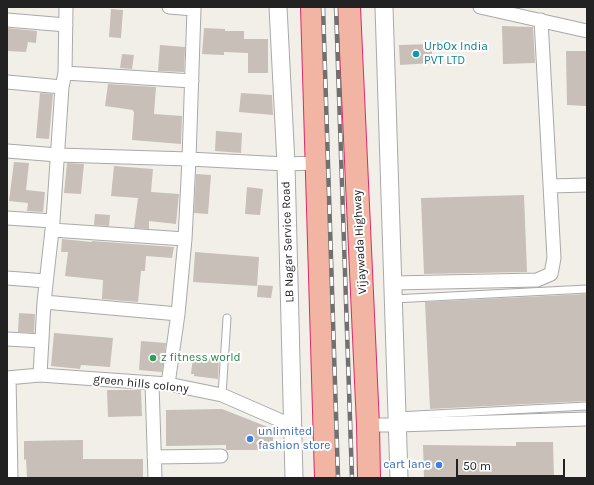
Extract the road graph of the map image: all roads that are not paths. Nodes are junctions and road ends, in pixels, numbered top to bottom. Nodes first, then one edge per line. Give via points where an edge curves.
1 (66, 7) edge
2 (169, 7) edge
3 (278, 7) edge
4 (312, 7) edge
5 (349, 7) edge
6 (384, 7) edge
7 (480, 7) edge
8 (7, 20) edge
9 (541, 20) junction
10 (66, 25) junction
11 (587, 31) edge
12 (65, 73) junction
13 (192, 81) junction
14 (7, 82) edge
15 (62, 87) junction
16 (7, 151) edge
17 (58, 155) junction
18 (189, 159) junction
19 (316, 163) junction
20 (286, 164) junction
21 (587, 185) edge
22 (550, 186) junction
23 (7, 218) edge
24 (52, 226) junction
25 (185, 239) junction
26 (7, 278) edge
27 (46, 281) junction
28 (587, 289) edge
29 (393, 291) junction
30 (44, 302) junction
31 (178, 314) junction
32 (227, 318) dead end
33 (7, 339) edge
34 (42, 341) junction
35 (40, 375) junction
36 (8, 378) edge
37 (152, 383) junction
38 (168, 384) junction
39 (222, 395) junction
40 (587, 406) edge
41 (587, 419) edge
42 (397, 421) junction
43 (368, 425) junction
44 (293, 426) junction
45 (221, 456) dead end
46 (154, 457) junction
47 (11, 478) edge
48 (155, 478) edge
49 (294, 478) edge
50 (326, 478) edge
51 (369, 478) edge
52 (399, 478) edge

1 - 10 street
2 - 13 street via 194,9
3 - 20 street, LB Nagar Service Road
4 - 19 highway
5 - 43 highway, Vijaywada Highway
6 - 29 street
7 - 9 street
8 - 10 street
9 - 11 street
9 - 22 street
10 - 12 street
12 - 13 street
12 - 15 street
13 - 18 street
14 - 15 street
15 - 17 street
16 - 17 street
17 - 18 street
17 - 24 street
18 - 20 street
18 - 25 street
19 - 20 street
19 - 50 highway
20 - 44 street, LB Nagar Service Road
21 - 22 street
22 - 29 street via 554,258 552,274 537,280
23 - 24 street
24 - 25 street
24 - 27 street
25 - 31 street
26 - 27 street
27 - 30 street
28 - 29 lane
29 - 42 street
30 - 31 street
30 - 34 street
31 - 38 street
32 - 39 lane
33 - 34 street
34 - 35 street
35 - 36 street, green hills colony
35 - 37 street, green hills colony
36 - 47 street
37 - 38 street, green hills colony
37 - 46 street via 159,419
38 - 39 street, green hills colony
39 - 44 street, green hills colony
40 - 42 lane
41 - 42 street
42 - 43 street
42 - 52 street
43 - 51 highway, Vijaywada Highway
44 - 49 street, LB Nagar Service Road
45 - 46 street
46 - 48 street

